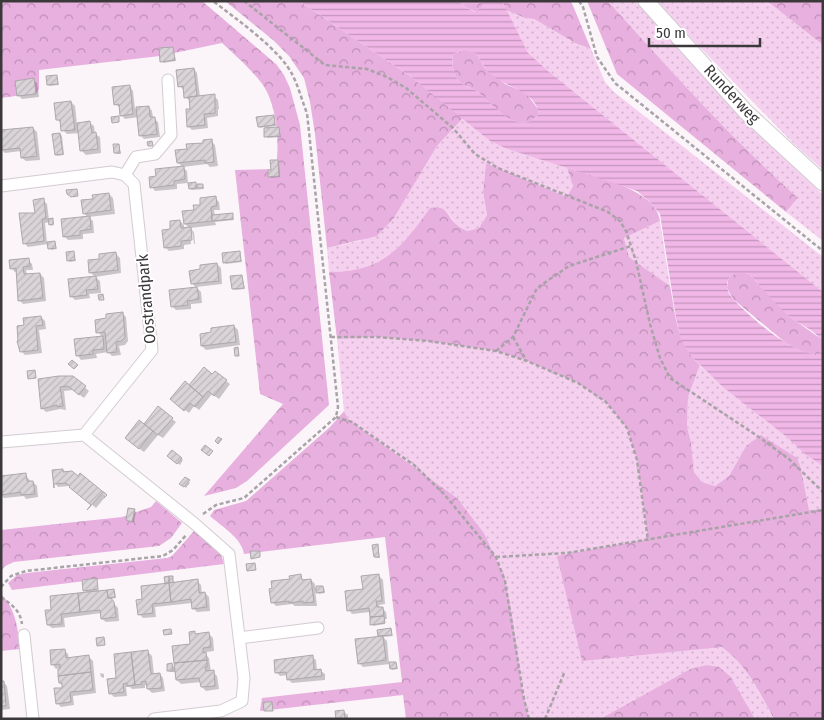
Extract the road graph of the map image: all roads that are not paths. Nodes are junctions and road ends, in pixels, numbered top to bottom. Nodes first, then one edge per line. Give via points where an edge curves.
1 (646, 1) edge
2 (168, 80) dead end
3 (125, 175) junction
4 (823, 183) edge
5 (1, 186) edge
6 (84, 435) junction
7 (1, 442) edge
8 (318, 628) dead end
9 (24, 635) road end
10 (239, 638) junction
11 (33, 719) edge
12 (154, 719) edge

1 - 4 street, Runderweg via 746,112
2 - 3 street via 171,135 155,154 136,157
3 - 5 street via 112,172
3 - 6 street, Oostrandpark via 134,184 152,350
6 - 7 street
6 - 10 street via 229,554
8 - 10 street
9 - 11 street
10 - 12 street via 244,678 242,701 221,711

